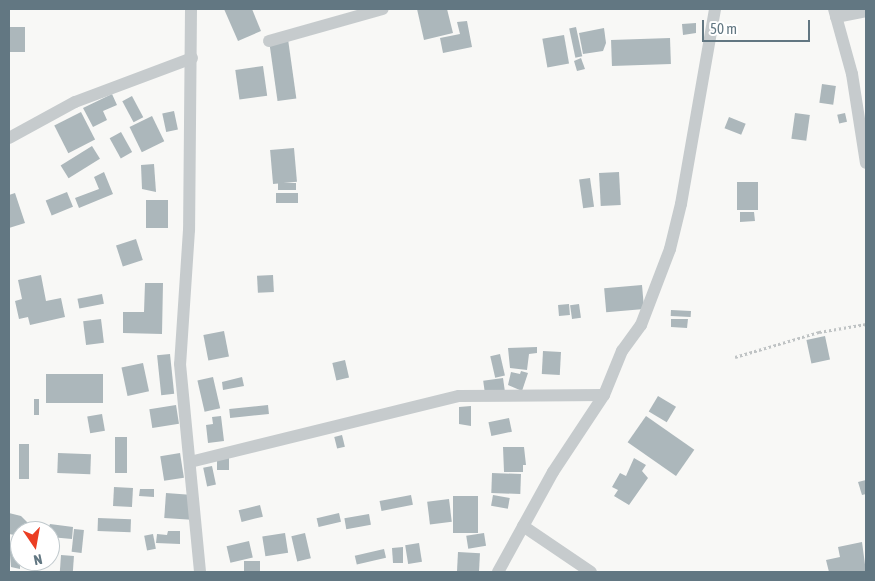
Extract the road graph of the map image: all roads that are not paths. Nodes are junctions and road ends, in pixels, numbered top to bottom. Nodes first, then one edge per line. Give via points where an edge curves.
1 (191, 9) edge
2 (383, 9) edge
3 (715, 9) edge
4 (866, 11) edge
5 (835, 13) edge
6 (269, 41) dead end
7 (192, 58) junction
8 (9, 138) edge
9 (866, 164) edge
10 (604, 395) junction
11 (190, 462) junction
12 (523, 526) junction
13 (200, 572) edge
14 (498, 572) edge
15 (591, 572) edge

1 - 7 street
2 - 6 street
3 - 10 street via 681,204 670,249 641,325 622,351
4 - 5 street
5 - 9 street via 852,74
7 - 8 street via 75,102
7 - 11 street via 189,230 180,364
10 - 11 street via 459,396
10 - 12 street via 553,472
11 - 13 street
12 - 14 street
12 - 15 street

